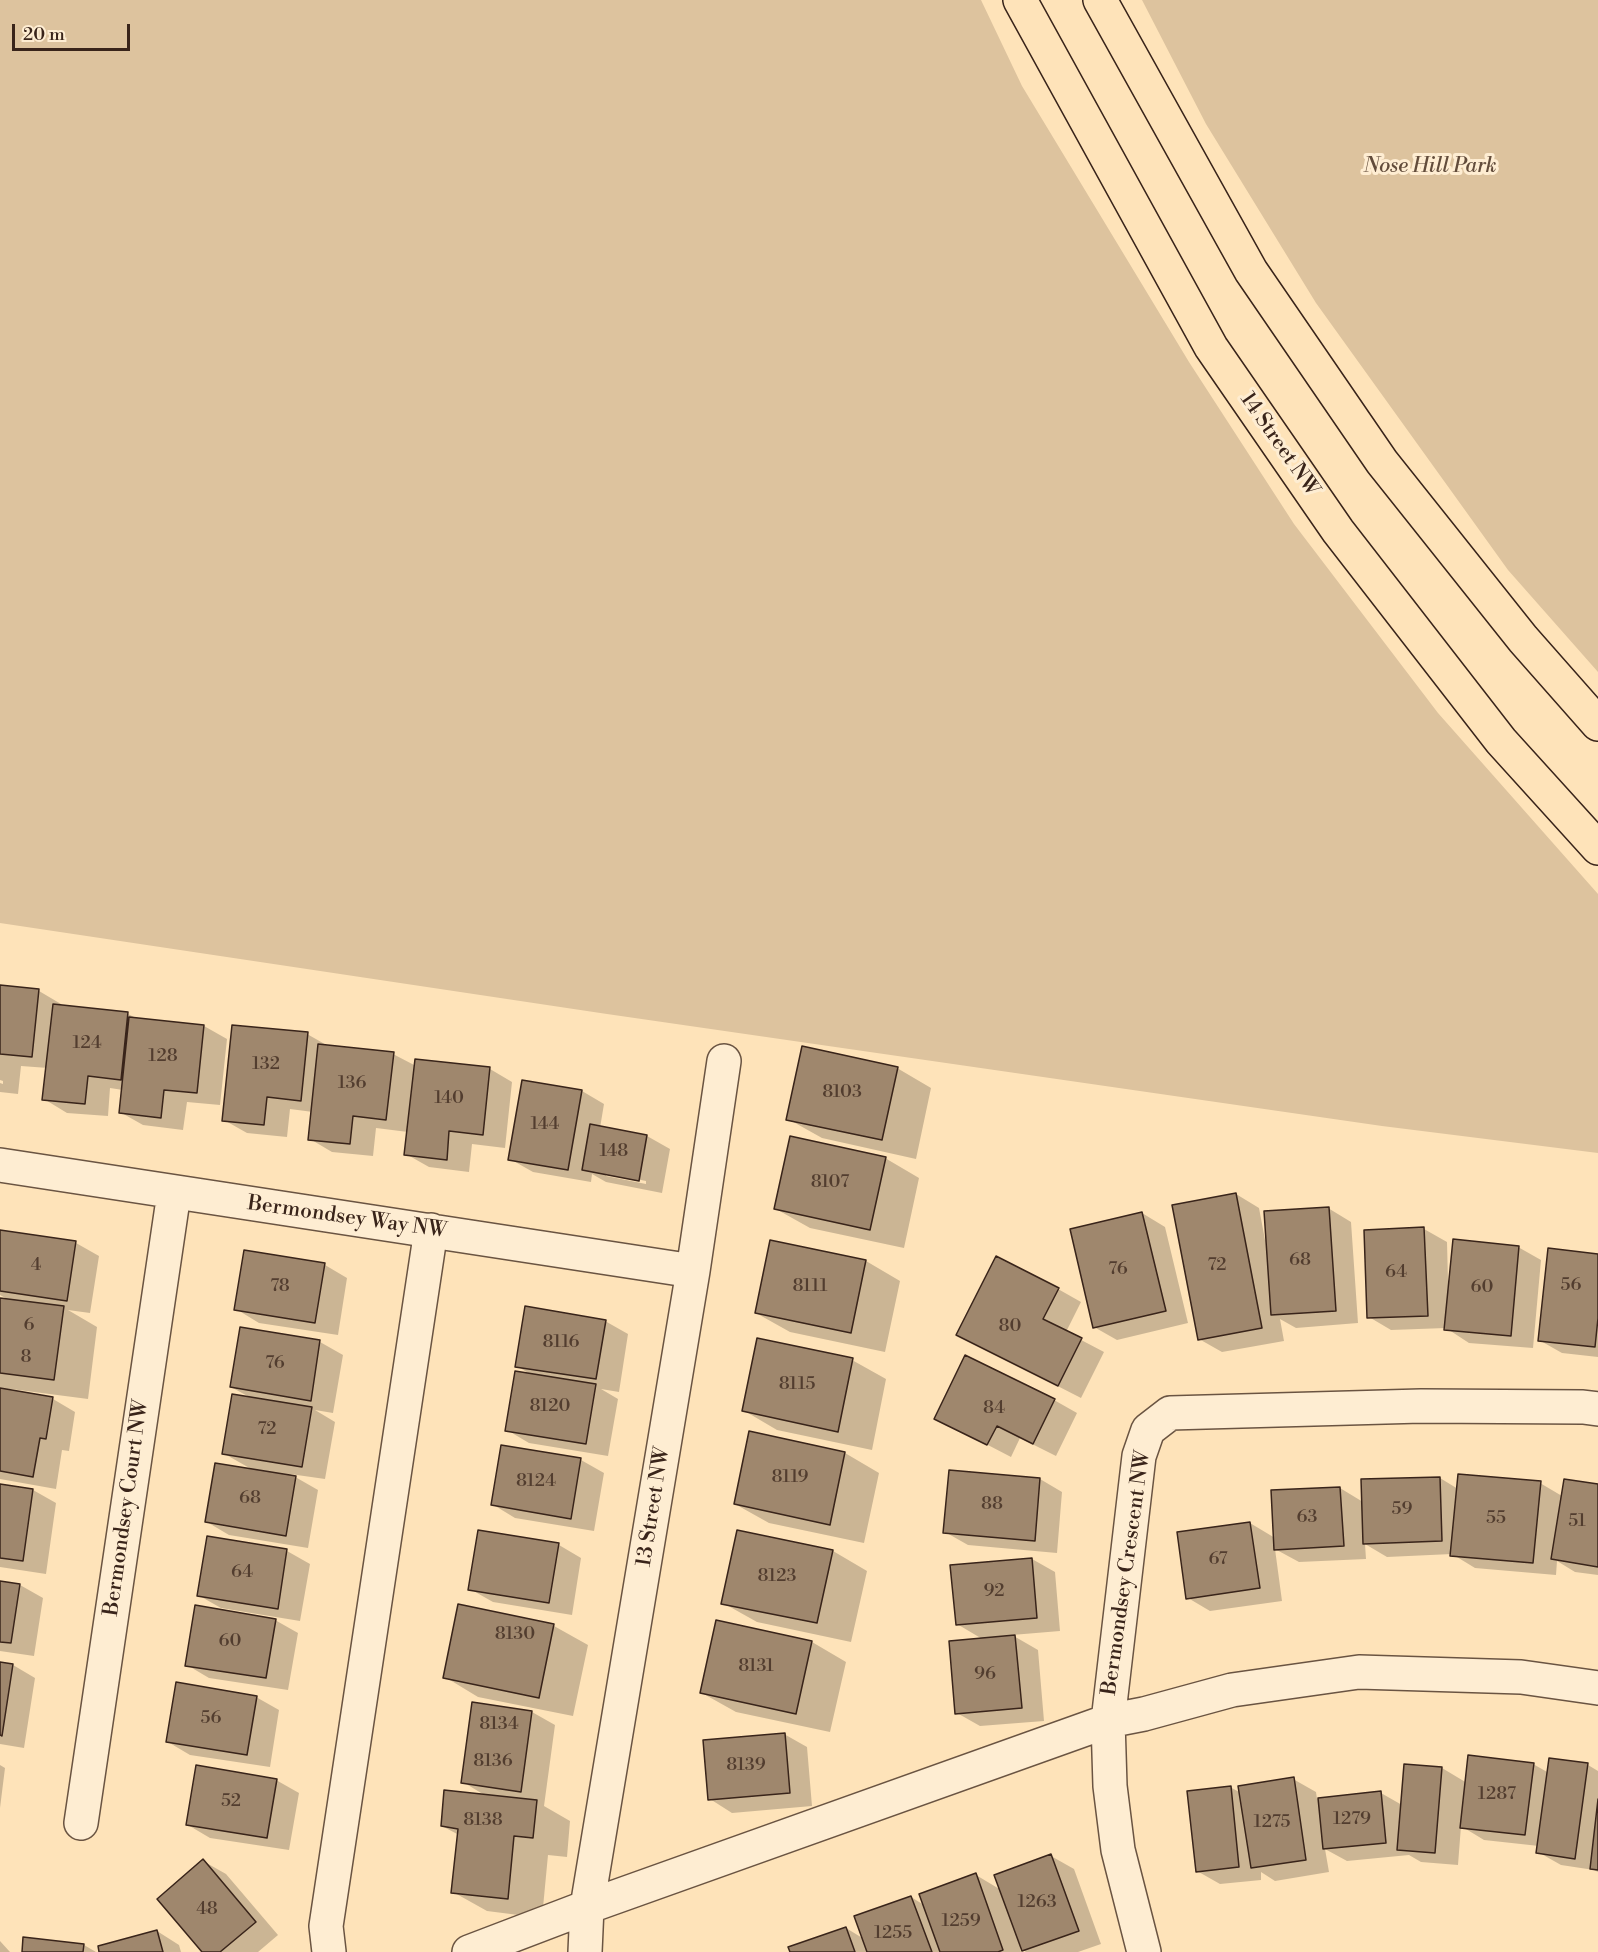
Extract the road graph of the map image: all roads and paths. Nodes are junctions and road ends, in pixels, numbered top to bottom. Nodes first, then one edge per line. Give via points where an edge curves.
1 (1020, 0) edge
2 (1100, 0) edge
3 (1598, 724) edge
4 (1598, 848) edge
5 (724, 1061) dead end
6 (0, 1165) edge
7 (174, 1193) junction
8 (431, 1230) junction
9 (693, 1271) junction
10 (1598, 1409) edge
11 (1598, 1688) edge
12 (1107, 1720) junction
13 (81, 1823) dead end
14 (587, 1908) junction
15 (329, 1952) edge
16 (469, 1952) edge
17 (585, 1952) edge
18 (1144, 1952) edge

1 - 4 main road, 14 Street NW via 1211,347 1345,540 1501,741
2 - 3 main road via 1251,271 1382,462 1523,639
5 - 9 street, 13 Street NW
6 - 7 street, Bermondsey Way NW
7 - 8 street, Bermondsey Way NW
7 - 13 street, Bermondsey Court NW
8 - 9 street, Bermondsey Way NW
8 - 15 street via 326,1926
9 - 14 street, 13 Street NW
10 - 12 street, Bermondsey Crescent NW via 1422,1406 1170,1413 1148,1430 1138,1456
11 - 12 street via 1521,1677 1359,1672 1232,1690
12 - 14 street
12 - 18 street, Bermondsey Crescent NW via 1118,1850
14 - 16 street
14 - 17 street, 13 Street NW

